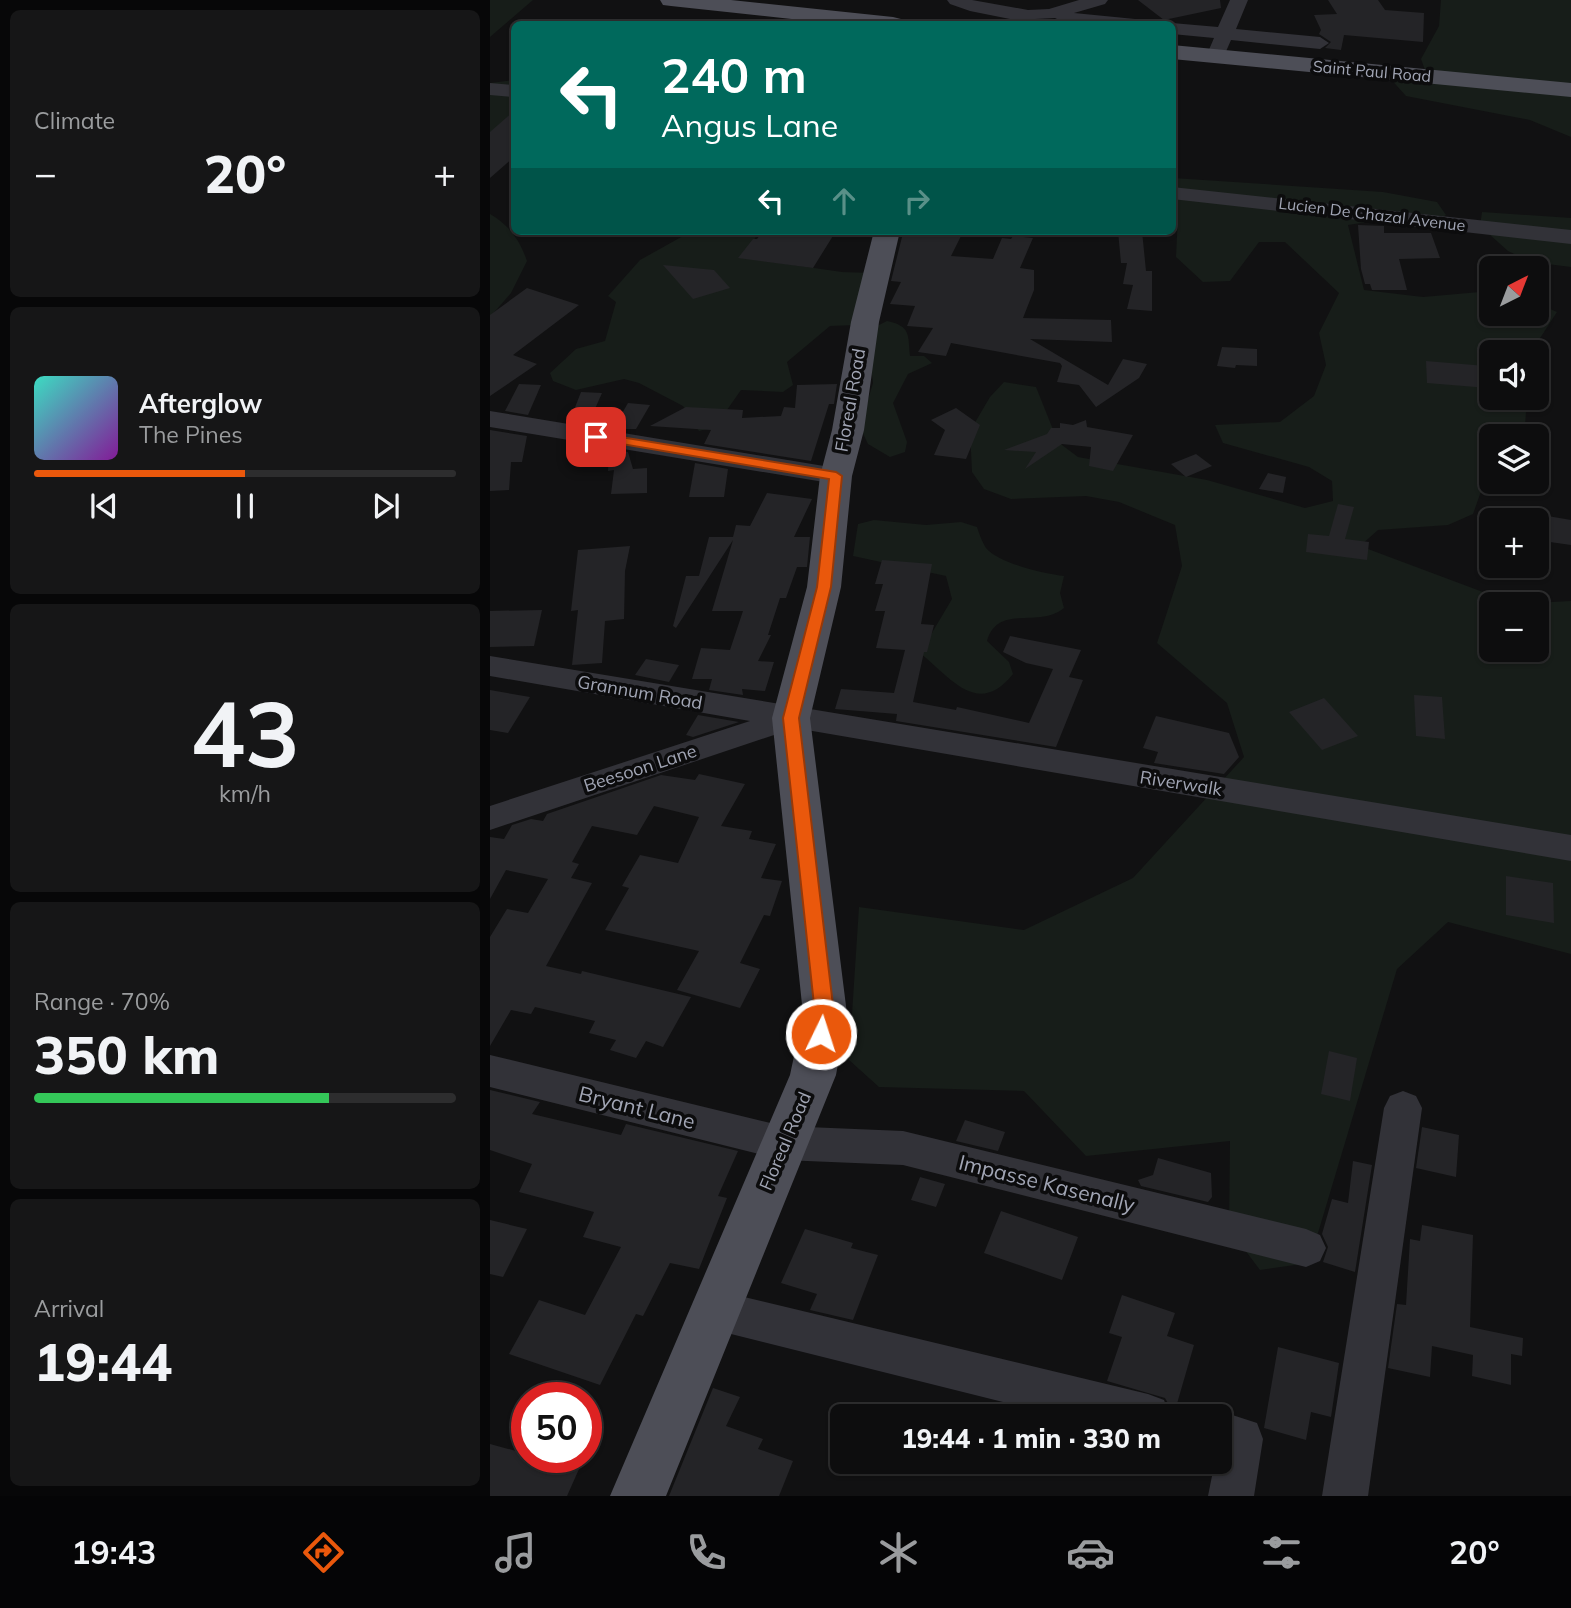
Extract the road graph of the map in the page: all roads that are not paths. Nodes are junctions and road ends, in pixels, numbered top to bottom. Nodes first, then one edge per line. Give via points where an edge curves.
1 (671, 0) edge
2 (956, 0) edge
3 (1099, 0) edge
4 (1239, 0) edge
5 (1052, 13) junction
6 (865, 21) edge
7 (1105, 21) edge
8 (1176, 28) edge
9 (1223, 34) junction
10 (1320, 43) dead end
11 (1176, 52) edge
12 (1215, 56) junction
13 (490, 89) edge
14 (1571, 90) edge
15 (511, 91) edge
16 (1176, 193) edge
17 (886, 235) edge
18 (1571, 237) edge
19 (490, 419) edge
20 (836, 476) junction
21 (490, 666) edge
22 (791, 718) junction
23 (490, 818) edge
24 (1571, 848) edge
25 (490, 1071) edge
26 (1403, 1108) dead end
27 (783, 1143) junction
28 (1306, 1248) dead end
29 (715, 1310) junction
30 (1099, 1404) edge
31 (1232, 1436) edge
32 (638, 1496) edge
33 (1231, 1496) edge
34 (1345, 1496) edge

1 - 6 main road
2 - 5 street via 987,10
3 - 5 street
4 - 9 street
5 - 7 street
8 - 9 street
9 - 10 street
9 - 12 street
11 - 12 main road, Saint Paul Road
12 - 14 main road, Saint Paul Road
13 - 15 street
16 - 18 street, Lucien De Chazal Avenue
17 - 20 main road, Floreal Road
19 - 20 street
20 - 22 main road, Floreal Road via 824,587
21 - 22 street, Grannum Road
22 - 23 street, Beesoon Lane
22 - 24 street, Riverwalk
22 - 27 main road, Floreal Road via 825,1014 813,1075
25 - 27 street, Bryant Lane
26 - 34 street
27 - 28 street, Impasse Kasenally via 903,1148
27 - 29 main road, Floreal Road
29 - 30 street
29 - 32 main road, Floreal Road
31 - 33 street via 1241,1439

